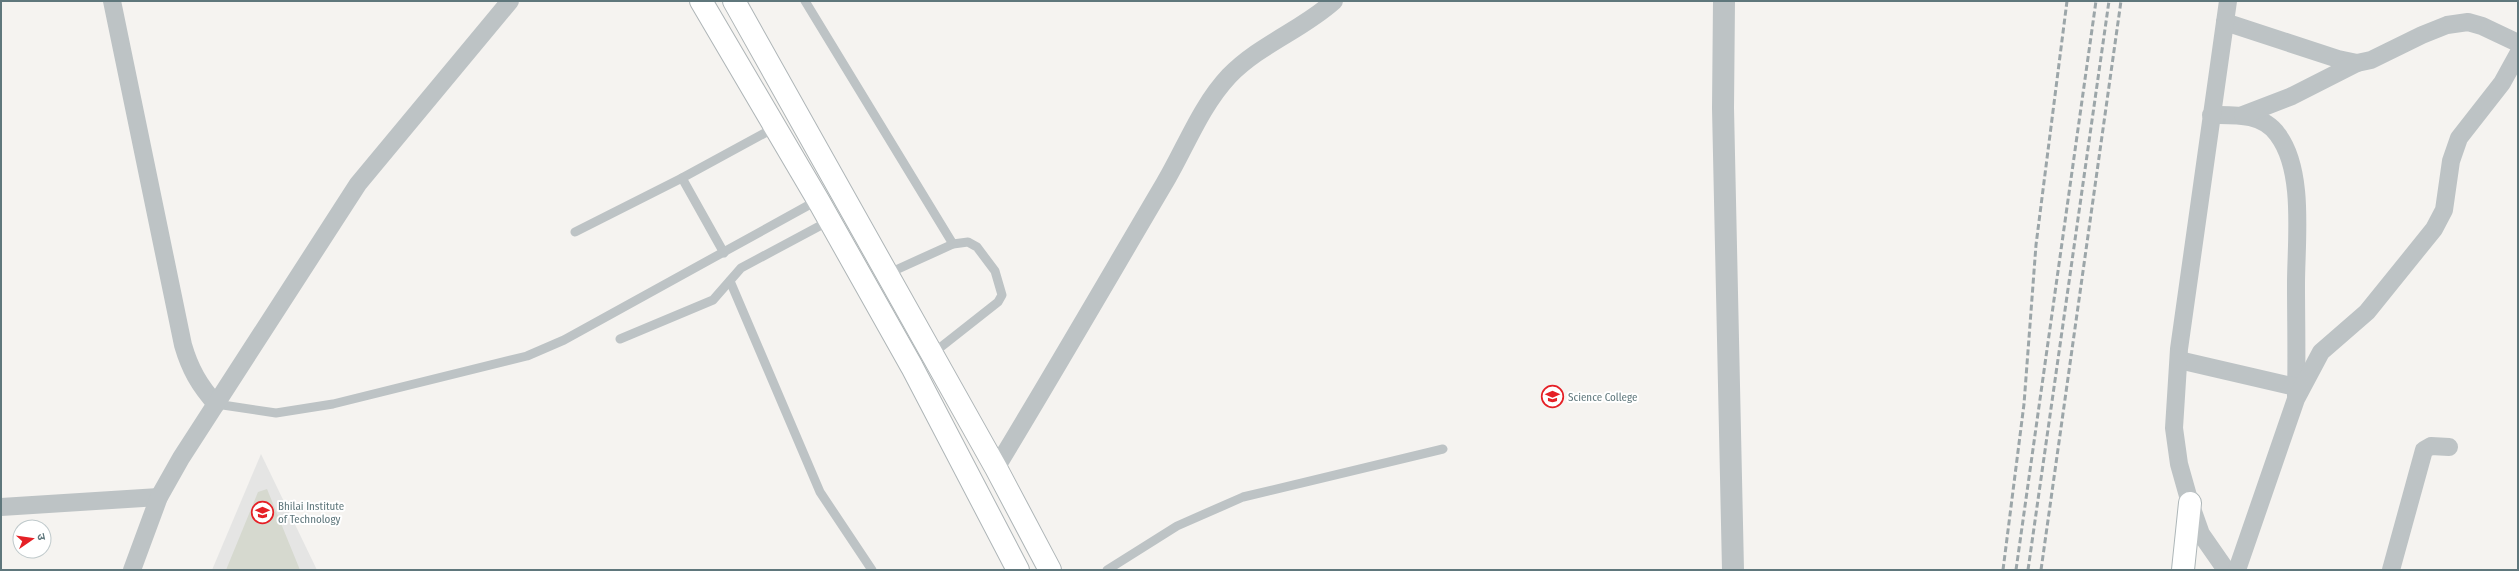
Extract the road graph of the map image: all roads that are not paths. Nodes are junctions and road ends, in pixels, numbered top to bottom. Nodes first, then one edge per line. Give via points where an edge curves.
1 (112, 1) edge
2 (510, 1) edge
3 (701, 1) edge
4 (734, 1) edge
5 (806, 1) edge
6 (1334, 1) edge
7 (1724, 1) edge
8 (2228, 1) edge
9 (2225, 22) junction
10 (2518, 43) edge
11 (2518, 54) edge
12 (2357, 63) junction
13 (2212, 115) junction
14 (2243, 115) junction
15 (774, 128) junction
16 (682, 178) junction
17 (818, 200) junction
18 (828, 221) junction
19 (575, 232) dead end
20 (953, 244) junction
21 (724, 253) junction
22 (887, 274) junction
23 (730, 281) junction
24 (620, 339) dead end
25 (932, 354) junction
26 (2179, 360) junction
27 (2296, 393) junction
28 (223, 406) junction
29 (2449, 447) dead end
30 (1443, 449) dead end
31 (996, 468) junction
32 (159, 496) junction
33 (2190, 504) junction
34 (1, 507) edge
35 (132, 570) edge
36 (872, 570) edge
37 (1018, 570) edge
38 (1050, 570) edge
39 (1107, 570) edge
40 (1733, 570) edge
41 (2183, 570) edge
42 (2226, 570) edge
43 (2237, 570) edge
44 (2391, 570) edge

1 - 28 street via 183,345 190,368 200,386
2 - 28 street via 358,184
3 - 15 main road
4 - 22 main road
5 - 20 lane
6 - 31 street via 1317,17 1258,50 1220,88 1200,116 1168,178
7 - 40 street via 1723,108
8 - 9 street
9 - 12 street
9 - 13 street
10 - 12 street via 2468,22 2447,25 2371,60
11 - 27 street via 2502,83 2459,138 2451,162 2444,210 2434,229 2366,312 2321,352
12 - 14 street via 2292,96
13 - 14 street
13 - 26 street
14 - 27 street via 2269,126 2278,135 2287,152 2294,181
15 - 16 lane
15 - 17 main road
16 - 19 lane
16 - 21 lane
17 - 18 main road
17 - 21 lane
18 - 23 lane via 741,268
18 - 37 main road via 916,374
20 - 22 lane
20 - 25 lane via 968,242 977,247 995,271 1002,295 998,302
21 - 28 lane via 564,340 527,356 333,404 276,412
22 - 25 main road
23 - 24 lane via 712,300
23 - 36 lane via 820,492
25 - 31 main road
26 - 27 street
26 - 33 street via 2174,428 2179,464
27 - 43 street
28 - 32 street
29 - 44 street via 2431,446 2424,450
30 - 39 lane via 1243,497 1176,526
31 - 38 main road
32 - 34 street
32 - 35 street
33 - 41 main road
33 - 42 street via 2201,534

